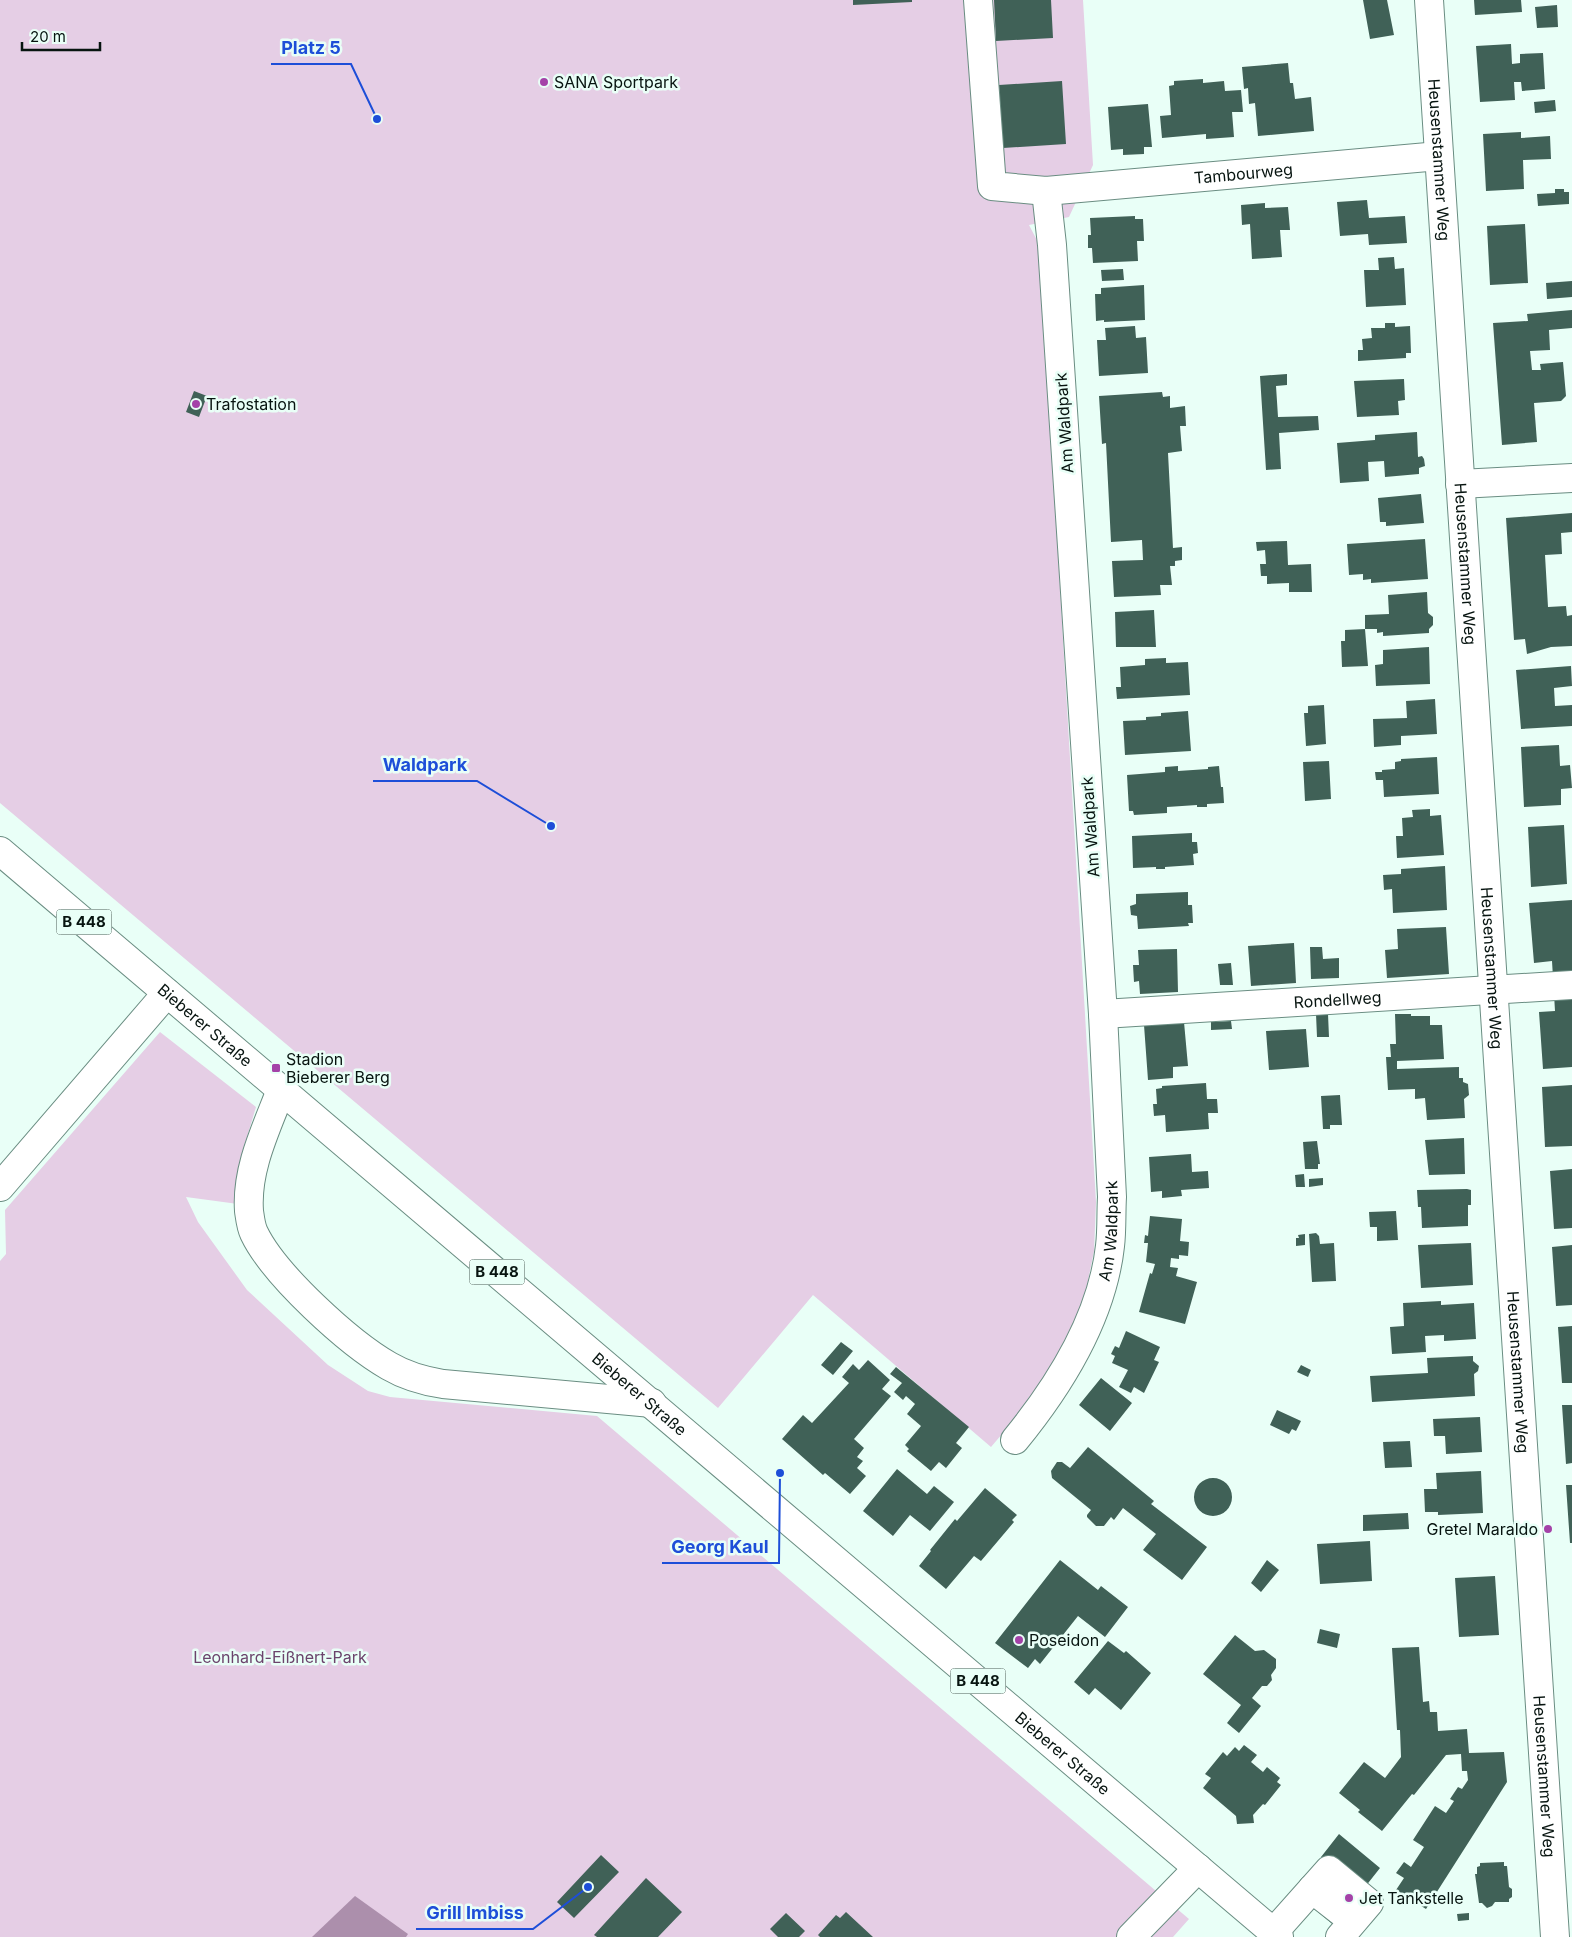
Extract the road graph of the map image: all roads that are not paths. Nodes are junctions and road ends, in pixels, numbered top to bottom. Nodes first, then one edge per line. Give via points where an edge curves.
1 (978, 0) edge
2 (1429, 0) edge
3 (1439, 156) junction
4 (1046, 191) junction
5 (1572, 478) edge
6 (1460, 484) junction
7 (0, 851) edge
8 (1572, 985) edge
9 (1492, 989) junction
10 (167, 993) junction
11 (1103, 1014) junction
12 (281, 1090) junction
13 (0, 1187) edge
14 (652, 1403) junction
15 (1016, 1440) dead end
16 (1198, 1868) junction
17 (1347, 1929) edge
18 (1276, 1935) edge
19 (1131, 1937) edge
20 (1555, 1937) edge

1 - 4 street, Tambourweg via 992,186
2 - 3 street, Heusenstammer Weg
3 - 4 street, Tambourweg
3 - 6 street, Heusenstammer Weg
4 - 11 street, Am Waldpark
5 - 6 street
6 - 9 street, Heusenstammer Weg
7 - 10 street, Bieberer Straße / B 448
8 - 9 street, Rondellweg
9 - 11 street, Rondellweg
9 - 20 street, Heusenstammer Weg
10 - 12 street, Bieberer Straße / B 448
10 - 13 street
11 - 15 street, Am Waldpark via 1112,1197 1106,1271 1091,1316 1068,1366
12 - 14 street, Bieberer Straße / B 448
12 - 14 street via 255,1159 249,1212 253,1232 292,1283 333,1325 390,1367 425,1381
14 - 16 street, Bieberer Straße / B 448
16 - 18 street, Bieberer Straße / B 448
16 - 19 street
17 - 18 street via 1370,1903 1328,1870

